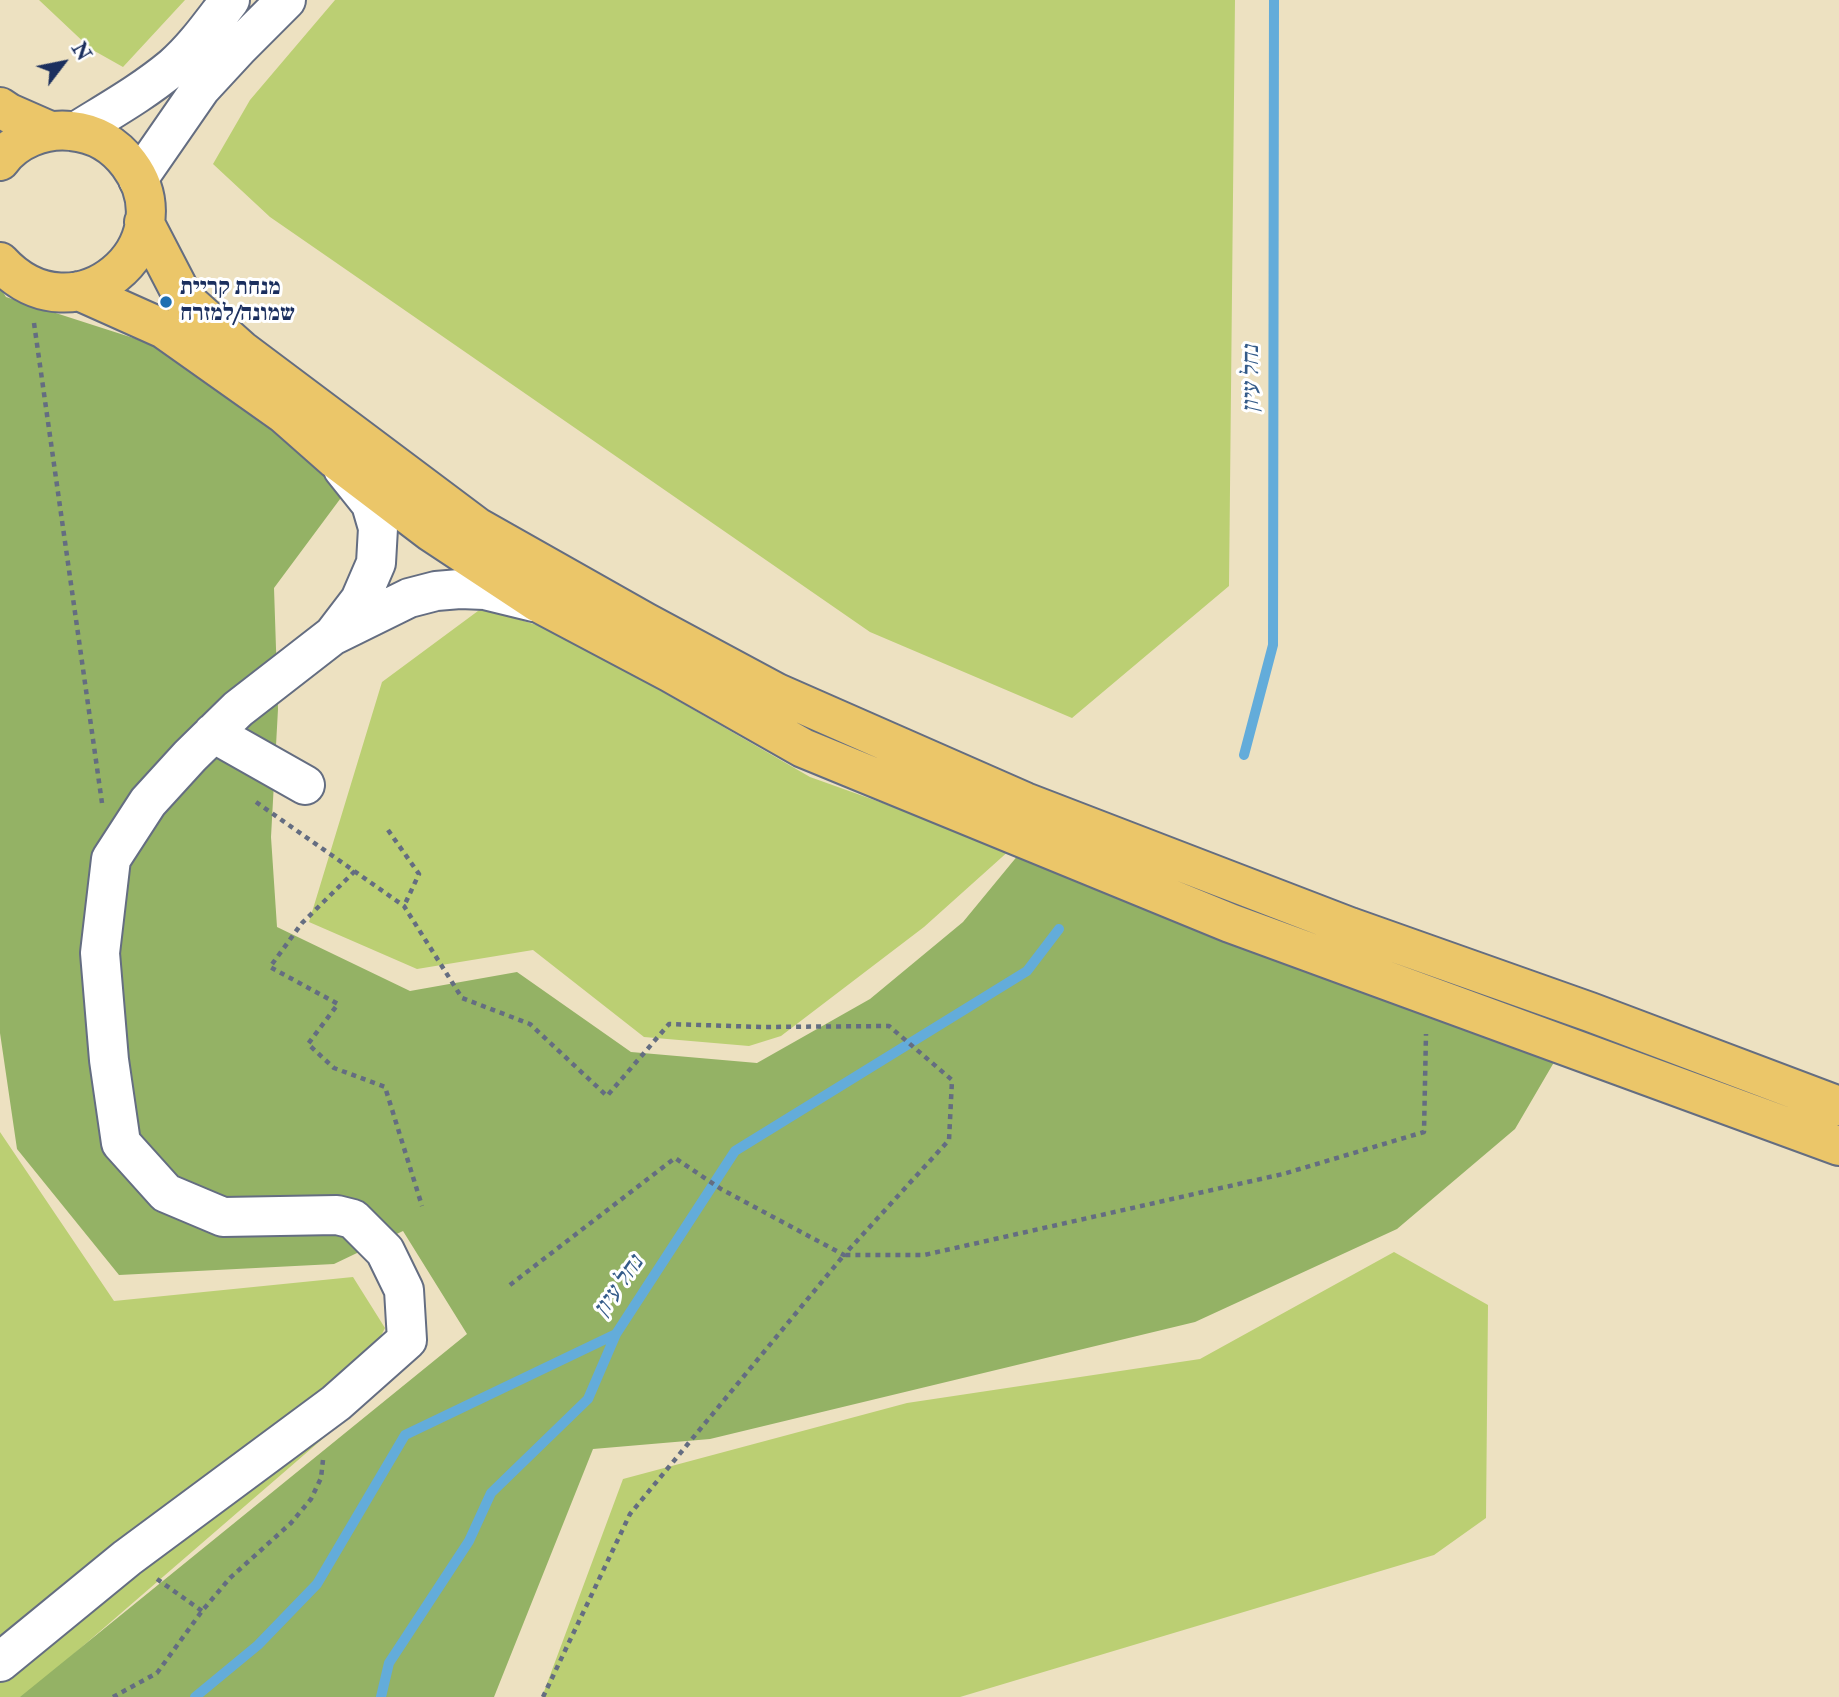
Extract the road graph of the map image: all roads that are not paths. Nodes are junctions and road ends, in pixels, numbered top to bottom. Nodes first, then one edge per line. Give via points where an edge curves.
1 (230, 0) edge
2 (286, 0) edge
3 (0, 107) edge
4 (63, 131) junction
5 (0, 161) edge
6 (138, 179) junction
7 (144, 222) junction
8 (15, 273) edge
9 (79, 291) junction
10 (335, 459) junction
11 (537, 602) junction
12 (332, 636) junction
13 (213, 733) junction
14 (305, 785) dead end
15 (1839, 1106) edge
16 (1839, 1146) edge
17 (0, 1662) edge

1 - 4 street via 195,44 150,85
2 - 6 street via 201,88
3 - 4 highway
4 - 5 highway via 32,136
4 - 6 highway via 90,134 114,148
6 - 7 highway
7 - 9 highway via 137,247 123,267 103,283
7 - 15 highway via 184,299 241,350 477,527 777,693 1038,807 1350,928
8 - 9 highway via 54,292
9 - 10 highway via 164,330 284,414
10 - 11 highway via 430,532
10 - 12 street via 371,504 378,528 371,576 360,600
11 - 12 street via 485,590 436,591 409,598
11 - 16 highway via 803,748 1230,923
12 - 13 street
13 - 14 street
13 - 17 street via 148,802 111,859 100,953 121,1143 166,1193 223,1217 337,1215 353,1219 385,1251 404,1290 407,1340 336,1404 127,1558

